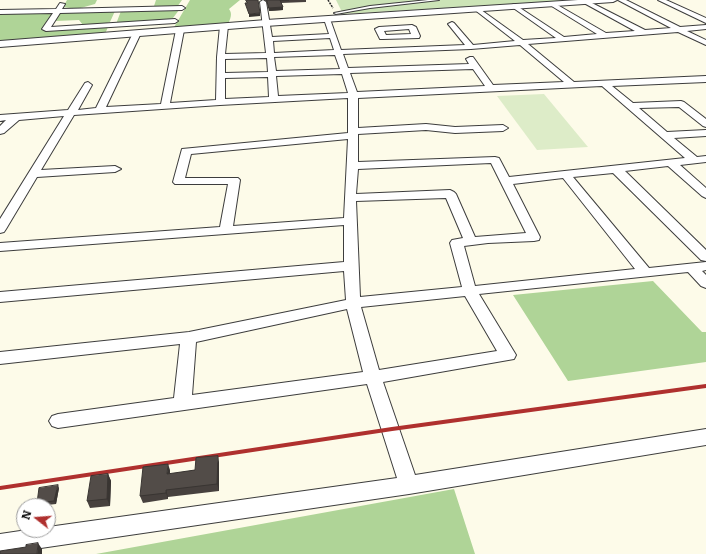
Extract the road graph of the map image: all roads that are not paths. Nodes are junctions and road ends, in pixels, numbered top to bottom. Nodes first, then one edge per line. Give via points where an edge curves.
1 (64, 0) edge
2 (122, 0) edge
3 (186, 0) edge
4 (437, 0) edge
5 (613, 0) edge
6 (621, 0) edge
7 (661, 0) edge
8 (263, 2) dead end
9 (586, 2) junction
10 (552, 4) junction
11 (514, 6) junction
12 (119, 8) junction
13 (182, 8) junction
14 (58, 9) junction
15 (477, 9) junction
16 (0, 12) edge
17 (336, 13) dead end
18 (373, 15) junction
19 (327, 19) junction
20 (175, 20) junction
21 (706, 21) edge
22 (266, 23) junction
23 (452, 24) dead end
24 (112, 25) junction
25 (224, 26) junction
26 (706, 27) edge
27 (379, 29) junction
28 (679, 29) junction
29 (180, 30) junction
30 (169, 31) junction
31 (643, 32) junction
32 (137, 33) junction
33 (334, 36) junction
34 (605, 36) junction
35 (396, 37) junction
36 (269, 39) junction
37 (564, 40) junction
38 (522, 43) junction
39 (706, 43) edge
40 (0, 44) edge
41 (460, 47) junction
42 (471, 47) junction
43 (400, 49) junction
44 (340, 53) junction
45 (270, 55) junction
46 (221, 57) junction
47 (475, 66) junction
48 (344, 70) junction
49 (271, 74) junction
50 (220, 76) junction
51 (706, 79) edge
52 (605, 84) junction
53 (88, 85) dead end
54 (572, 85) junction
55 (491, 88) junction
56 (353, 95) junction
57 (274, 99) junction
58 (220, 102) junction
59 (165, 106) junction
60 (630, 106) junction
61 (100, 110) junction
62 (72, 112) junction
63 (17, 116) junction
64 (0, 118) edge
65 (706, 124) edge
66 (503, 128) dead end
67 (0, 131) edge
68 (353, 133) junction
69 (706, 133) edge
70 (665, 135) junction
71 (706, 159) edge
72 (694, 160) junction
73 (671, 163) junction
74 (353, 166) junction
75 (615, 168) junction
76 (115, 169) dead end
77 (33, 174) junction
78 (565, 174) junction
79 (507, 181) junction
80 (706, 194) edge
81 (350, 198) junction
82 (351, 221) junction
83 (0, 229) edge
84 (226, 231) junction
85 (471, 242) junction
86 (0, 246) edge
87 (706, 257) edge
88 (350, 266) junction
89 (706, 266) edge
90 (692, 268) junction
91 (646, 273) junction
92 (706, 283) edge
93 (470, 292) junction
94 (0, 297) edge
95 (353, 303) junction
96 (189, 338) junction
97 (0, 358) edge
98 (373, 377) junction
99 (182, 404) junction
100 (58, 421) dead end
101 (706, 437) edge
102 (410, 485) junction
103 (0, 544) edge

1 - 14 street
2 - 12 street
3 - 13 street
4 - 17 lane via 370,6
5 - 9 street
6 - 28 street
7 - 21 street
8 - 22 street
9 - 10 street
9 - 31 street
10 - 11 street
10 - 34 street
11 - 15 street
11 - 37 street
12 - 13 street
12 - 14 street
12 - 24 street
13 - 20 street
14 - 16 street via 25,8
14 - 24 street via 46,30
15 - 18 street
15 - 38 street
18 - 19 street
18 - 27 street
19 - 22 street
19 - 33 street
20 - 24 street
20 - 30 street
22 - 25 street
22 - 36 street
23 - 42 street
25 - 29 street
25 - 46 street
26 - 28 street
27 - 35 street via 383,37
27 - 35 street via 412,28 416,36
28 - 31 street
28 - 39 street
29 - 30 street
29 - 59 street
30 - 32 street
31 - 34 street
32 - 40 street
32 - 61 street
33 - 36 street
33 - 44 street
34 - 37 street
35 - 43 street
36 - 45 street
37 - 38 street
38 - 42 street
38 - 54 street
41 - 42 street
41 - 43 street
41 - 47 street
43 - 44 street
44 - 45 street
44 - 48 street
45 - 46 street
45 - 49 street
46 - 50 street
47 - 48 street
47 - 55 street
48 - 49 street
48 - 56 street
49 - 50 street
49 - 57 street
50 - 58 street
51 - 52 street
52 - 54 street
52 - 60 street
53 - 62 street
54 - 55 street
55 - 56 street
56 - 57 street
56 - 68 street
57 - 58 street
58 - 59 street
59 - 61 street
60 - 65 street via 681,104
60 - 70 street
61 - 62 street
62 - 63 street
62 - 77 street
63 - 64 street
63 - 67 street
66 - 68 street via 455,130 426,126
68 - 74 street
68 - 84 street via 186,151 179,182 234,180
69 - 70 street
70 - 72 street
71 - 72 street
72 - 73 street
73 - 75 street
73 - 80 street
74 - 79 street via 495,160
74 - 81 street
75 - 78 street
75 - 87 street
76 - 77 street
77 - 83 street
78 - 79 street
78 - 91 street
79 - 85 street via 534,237
81 - 82 street
81 - 85 street via 450,194
82 - 84 street
82 - 88 street
84 - 86 street
85 - 93 street via 457,243
88 - 94 street
88 - 95 street
89 - 90 street
90 - 91 street
90 - 92 street
91 - 93 street
93 - 95 street
93 - 98 street via 508,355
95 - 96 street
95 - 98 street
96 - 97 street
96 - 99 street
98 - 99 street
98 - 102 street
99 - 100 street
101 - 102 street
102 - 103 street

